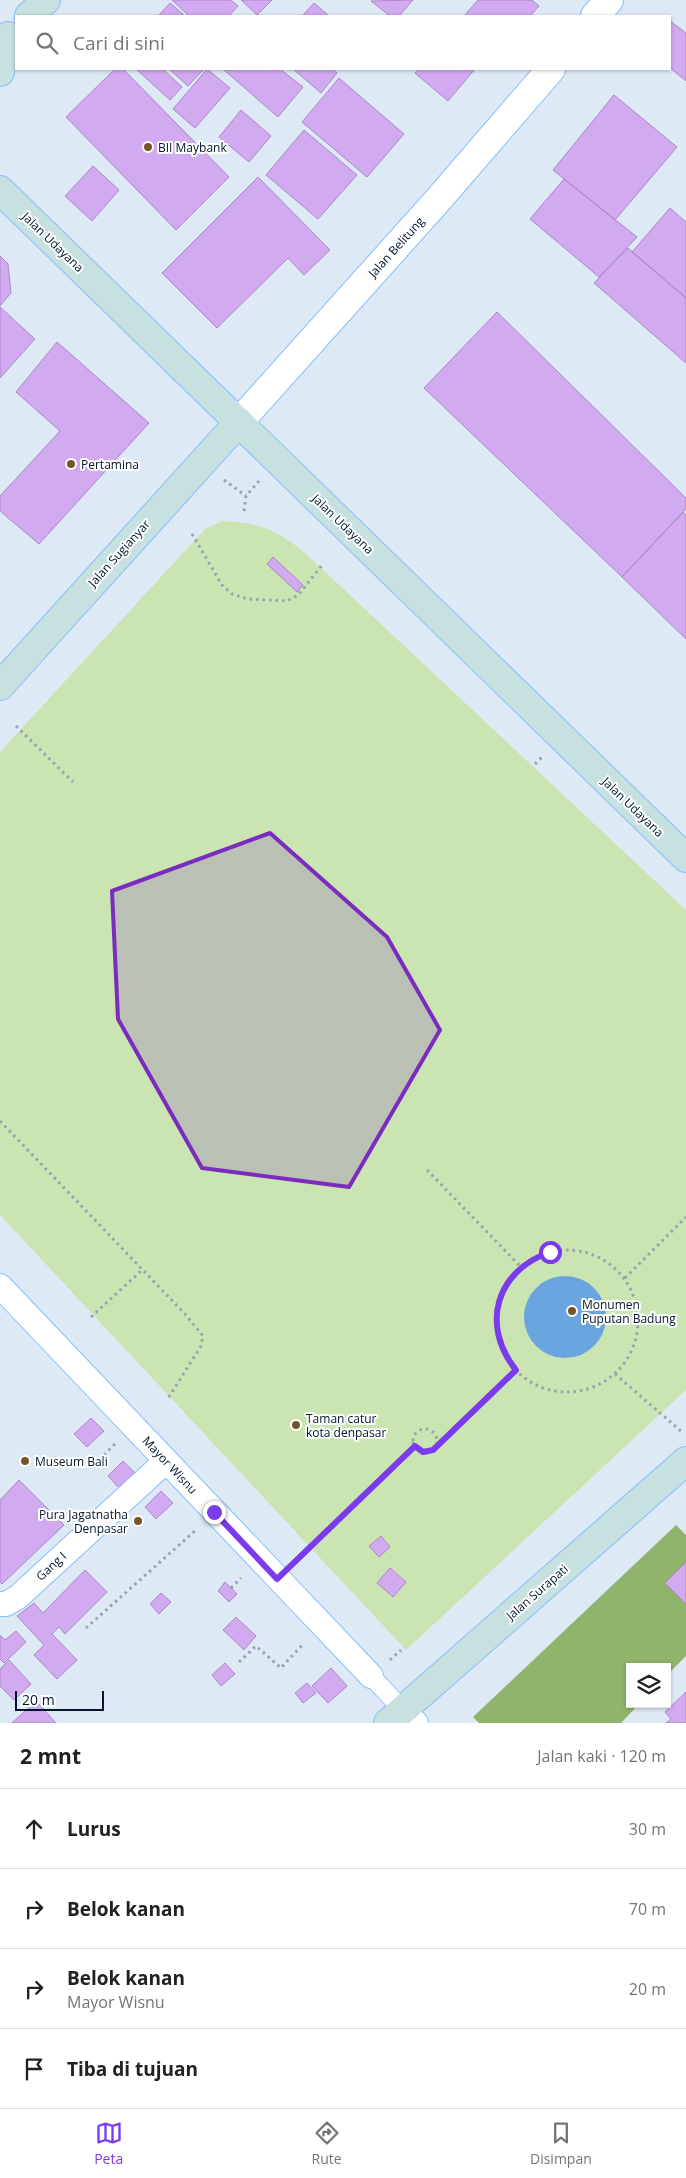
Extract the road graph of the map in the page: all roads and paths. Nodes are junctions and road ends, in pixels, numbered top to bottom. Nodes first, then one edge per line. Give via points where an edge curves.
1 (46, 0) edge
2 (609, 0) edge
3 (30, 15) edge
4 (596, 15) edge
5 (8, 36) edge
6 (550, 70) edge
7 (0, 72) edge
8 (1, 186) edge
9 (239, 422) junction
10 (192, 534) dead end
11 (323, 564) dead end
12 (0, 686) edge
13 (16, 726) dead end
14 (73, 782) dead end
15 (686, 858) edge
16 (0, 1121) edge
17 (426, 1170) dead end
18 (686, 1217) edge
19 (521, 1267) junction
20 (142, 1270) junction
21 (625, 1278) junction
22 (0, 1286) edge
23 (91, 1317) dead end
24 (516, 1370) junction
25 (615, 1374) junction
26 (168, 1400) dead end
27 (686, 1436) edge
28 (415, 1446) junction
29 (436, 1446) junction
30 (166, 1461) junction
31 (686, 1461) edge
32 (214, 1512) junction
33 (240, 1579) dead end
34 (277, 1579) junction
35 (231, 1588) dead end
36 (0, 1604) edge
37 (322, 1625) junction
38 (86, 1628) dead end
39 (239, 1662) dead end
40 (371, 1676) joint
41 (402, 1719) edge

1 - 3 main road
2 - 4 street
5 - 7 main road
6 - 9 street, Jalan Belitung
8 - 9 main road, Jalan Udayana
9 - 12 main road, Jalan Sugianyar
9 - 15 main road, Jalan Udayana
10 - 11 path via 222,585 232,594 248,599 287,601 298,595
13 - 14 path
16 - 20 path
17 - 19 path
18 - 21 path
19 - 21 path via 550,1252 584,1251 607,1262
19 - 24 path via 502,1294 496,1318 499,1342
20 - 23 path
20 - 26 path via 203,1336 201,1346
21 - 25 path via 637,1305 637,1335 625,1362
22 - 30 street, Mayor Wisnu
24 - 25 path via 538,1386 565,1392 600,1384
24 - 29 path
25 - 27 path
28 - 29 path via 423,1452
28 - 29 path via 415,1435 423,1429 434,1432
28 - 34 path
30 - 32 street, Mayor Wisnu
30 - 36 street, Gang I via 18,1598
31 - 41 main road, Jalan Surapati
32 - 34 street, Mayor Wisnu
32 - 38 path
33 - 35 path
34 - 37 street, Mayor Wisnu
37 - 39 path via 281,1668 256,1646
37 - 40 street, Mayor Wisnu
40 - 41 street, Mayor Wisnu

